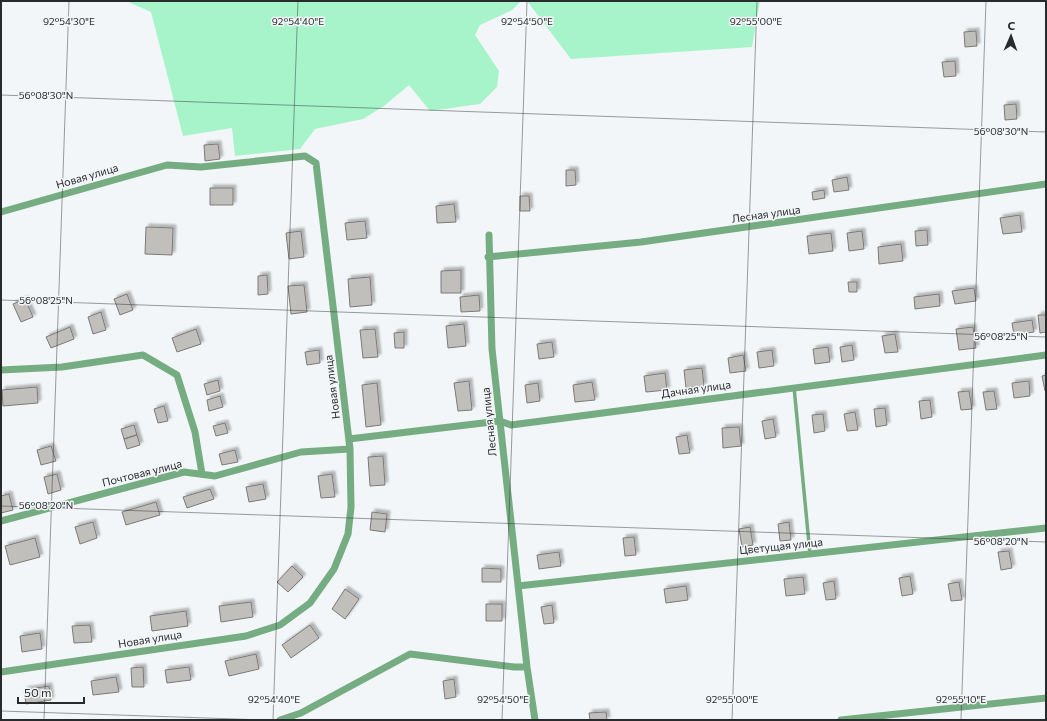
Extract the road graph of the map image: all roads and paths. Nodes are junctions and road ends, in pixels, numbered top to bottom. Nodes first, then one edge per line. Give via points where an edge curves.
1 (1046, 184) edge
2 (1, 212) edge
3 (489, 235) dead end
4 (488, 256) junction
5 (1046, 355) edge
6 (1, 370) edge
7 (794, 387) junction
8 (500, 421) junction
9 (349, 439) junction
10 (350, 448) junction
11 (202, 474) junction
12 (1, 521) edge
13 (1046, 528) edge
14 (810, 554) junction
15 (518, 586) junction
16 (527, 667) junction
17 (1, 672) edge
18 (1046, 698) edge
19 (280, 720) edge
20 (535, 720) edge
21 (841, 720) edge

1 - 4 street, Лесная улица via 641,242
2 - 9 street, Новая улица via 167,165 201,167 305,156 316,163
3 - 4 street, Лесная улица
4 - 8 street, Лесная улица via 492,349
5 - 7 street, Дачная улица
6 - 11 street via 62,367 143,355 176,375 195,432
7 - 8 street, Дачная улица via 511,426
7 - 14 lane
8 - 9 street, Дачная улица
8 - 15 street, Лесная улица
9 - 10 street
10 - 11 street, Почтовая улица via 301,452 215,476
10 - 17 street, Новая улица via 351,508 348,534 334,569 310,603 280,625 246,636
11 - 12 street, Почтовая улица via 184,472
13 - 14 street, Цветущая улица
14 - 15 street, Цветущая улица
15 - 16 street, Лесная улица
16 - 19 street via 410,654 301,713
16 - 20 street, Лесная улица
18 - 21 street

